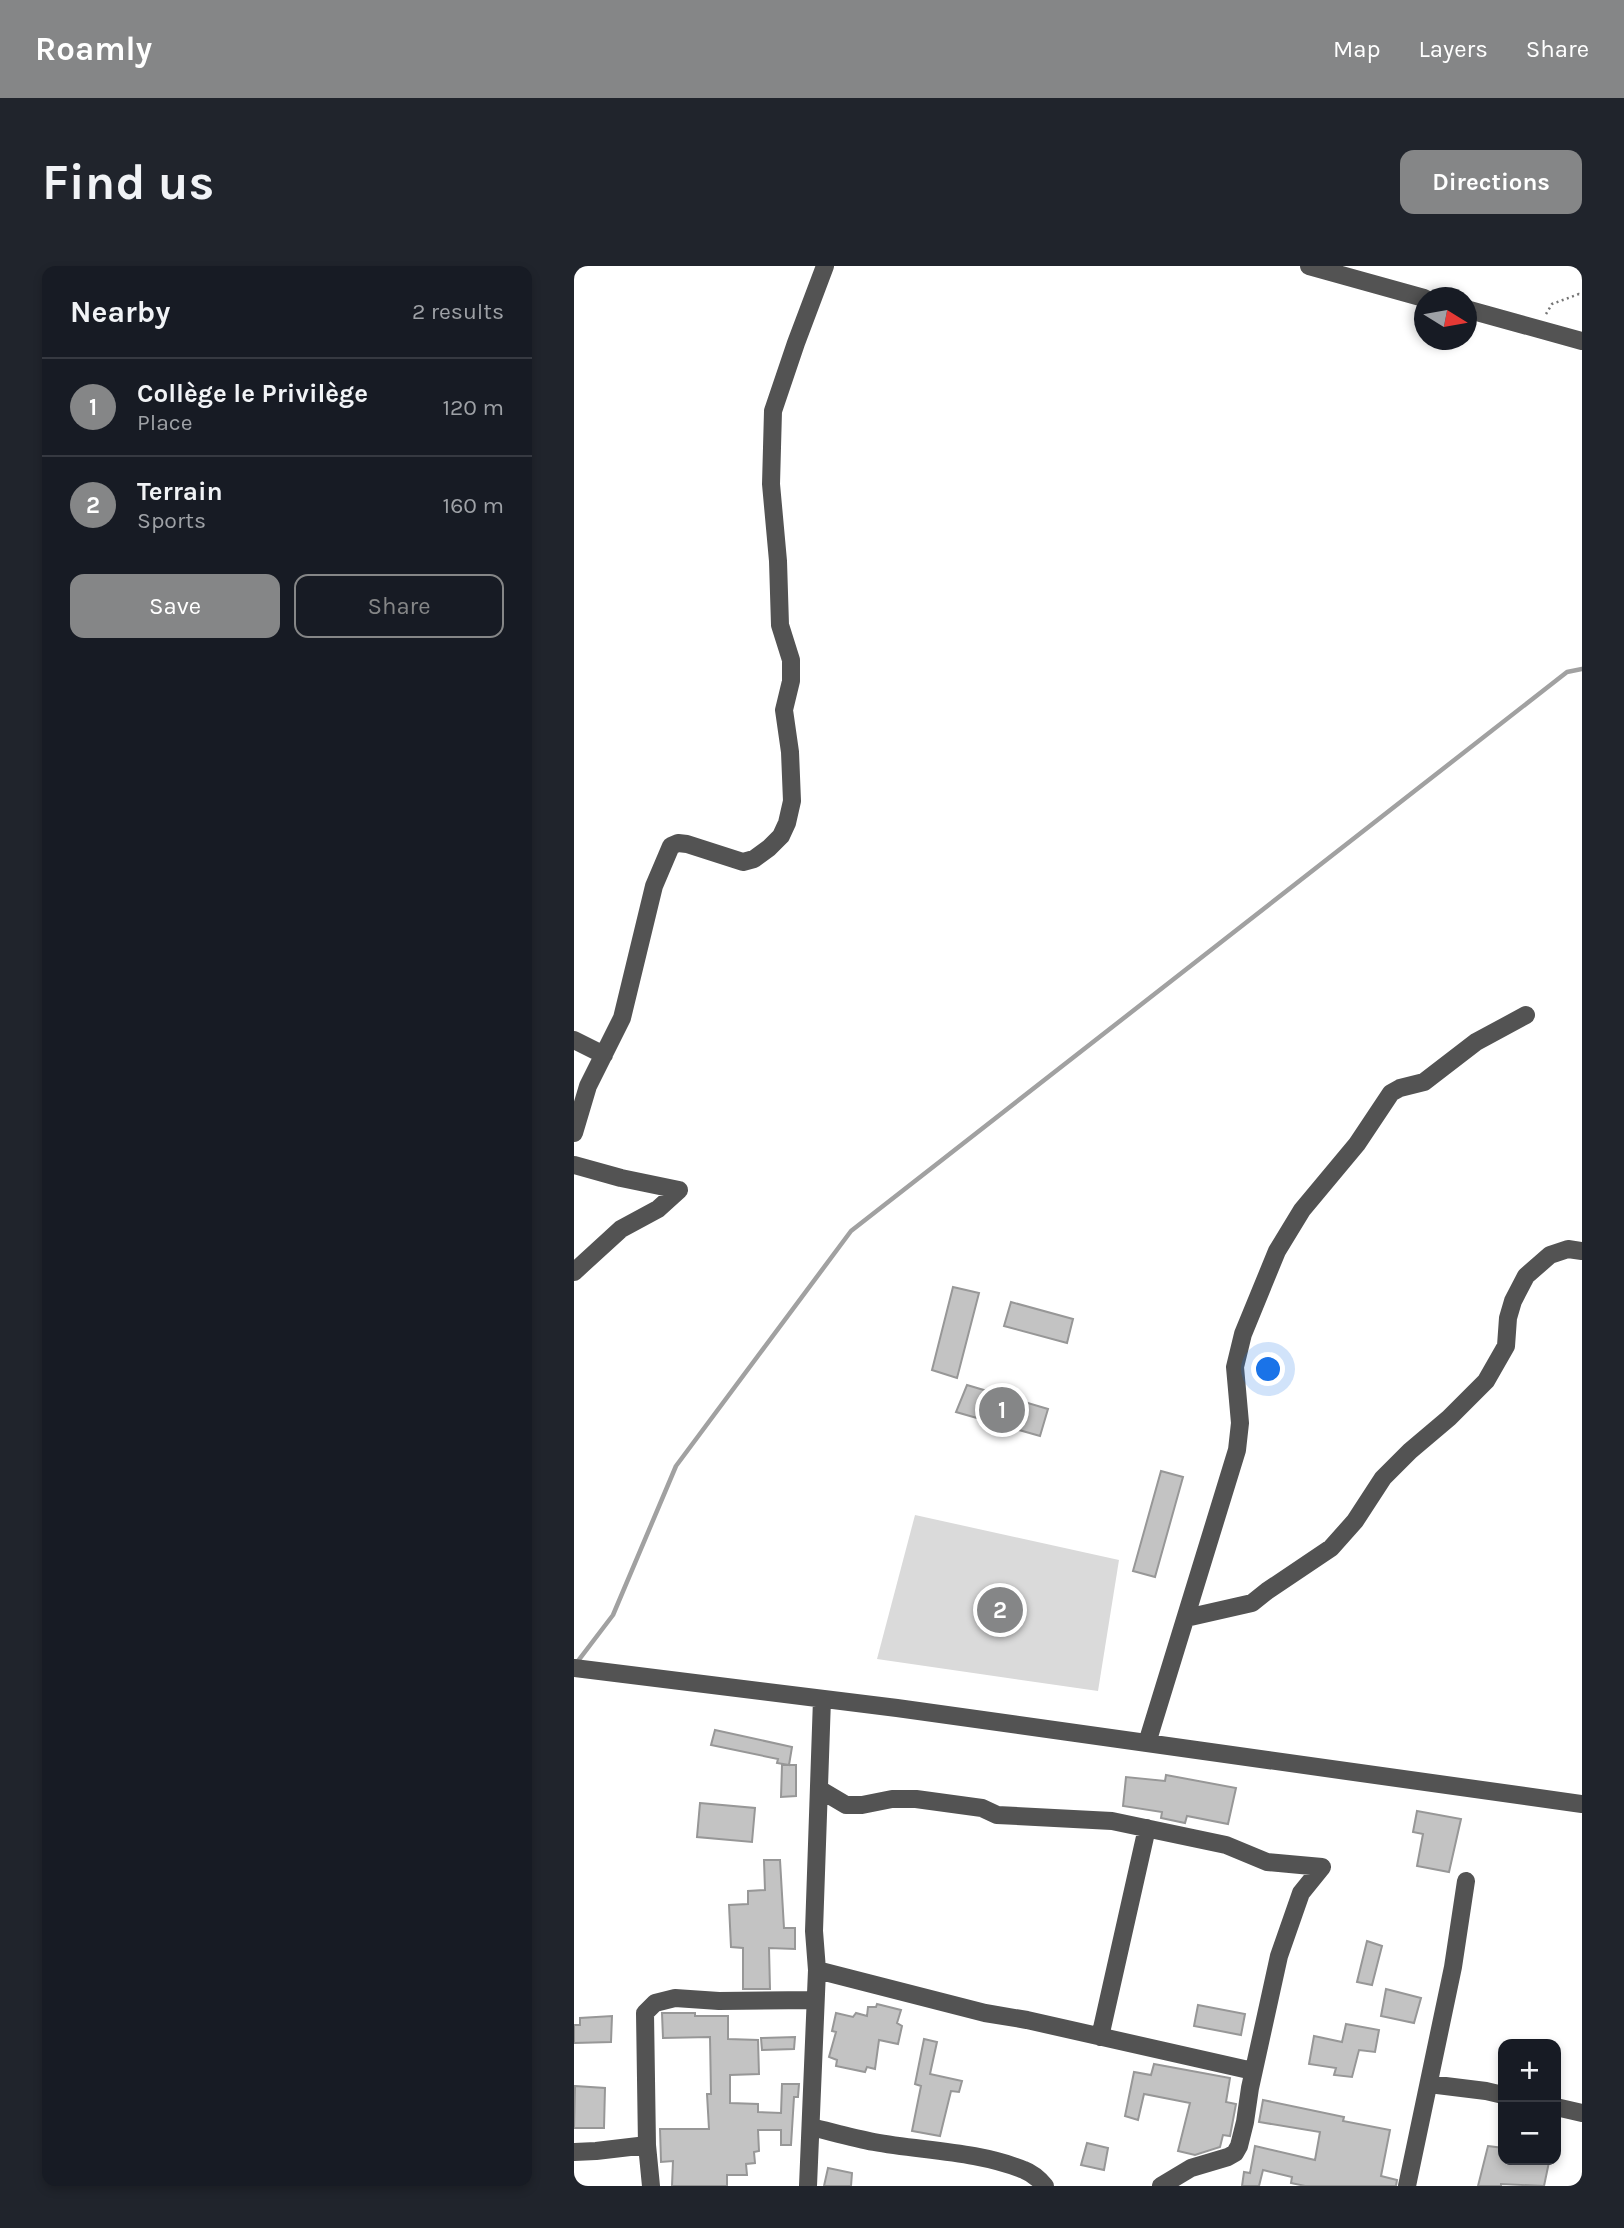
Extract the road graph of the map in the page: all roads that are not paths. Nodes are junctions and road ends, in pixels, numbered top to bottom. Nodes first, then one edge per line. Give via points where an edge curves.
1 (825, 266) edge
2 (1309, 266) edge
3 (1414, 295) edge
4 (1477, 312) edge
5 (1582, 341) edge
6 (1526, 1016) dead end
7 (574, 1040) edge
8 (604, 1055) junction
9 (574, 1133) edge
10 (574, 1165) edge
11 (1582, 1251) edge
12 (574, 1272) edge
13 (1186, 1618) junction
14 (574, 1668) edge
15 (822, 1699) junction
16 (1147, 1743) junction
17 (820, 1789) junction
18 (1582, 1804) edge
19 (1147, 1828) junction
20 (1466, 1881) dead end
21 (817, 1969) junction
22 (815, 2000) junction
23 (1100, 2036) junction
24 (1253, 2071) junction
25 (1429, 2084) junction
26 (1498, 2094) edge
27 (1561, 2108) edge
28 (1582, 2113) edge
29 (811, 2127) junction
30 (647, 2145) junction
31 (574, 2152) edge
32 (651, 2186) edge
33 (808, 2186) edge
34 (1045, 2186) edge
35 (1161, 2186) edge
36 (1407, 2186) edge

1 - 8 street via 773,411 771,484 780,625 791,660 784,710 792,801 787,823 769,848 743,862 687,844 671,846 654,886 622,1018
2 - 3 street
4 - 5 street
6 - 13 street via 1476,1042 1424,1082 1391,1093 1357,1144 1302,1210 1277,1251 1238,1356 1237,1450
7 - 8 street
8 - 9 street via 588,1086
10 - 12 street via 679,1190 658,1209 621,1229
11 - 13 street via 1568,1249 1550,1255 1526,1276 1508,1318 1506,1346 1486,1381 1383,1478 1331,1548 1251,1603
13 - 16 street
14 - 15 street
15 - 16 street
15 - 17 street
16 - 18 street
17 - 19 street via 846,1805 916,1799 982,1808 997,1815 1098,1819
17 - 21 street via 814,1931
19 - 23 street
19 - 24 street via 1226,1845 1266,1862 1322,1867 1301,1894 1279,1956
20 - 25 street
21 - 22 street
21 - 23 street via 985,2013
22 - 29 street
22 - 30 street via 675,1998 655,2003 645,2013
23 - 24 street
24 - 35 street via 1235,2153 1191,2168
25 - 26 street
25 - 36 street
27 - 28 street
29 - 33 street
29 - 34 street via 1011,2166 1026,2170
30 - 31 street
30 - 32 street

